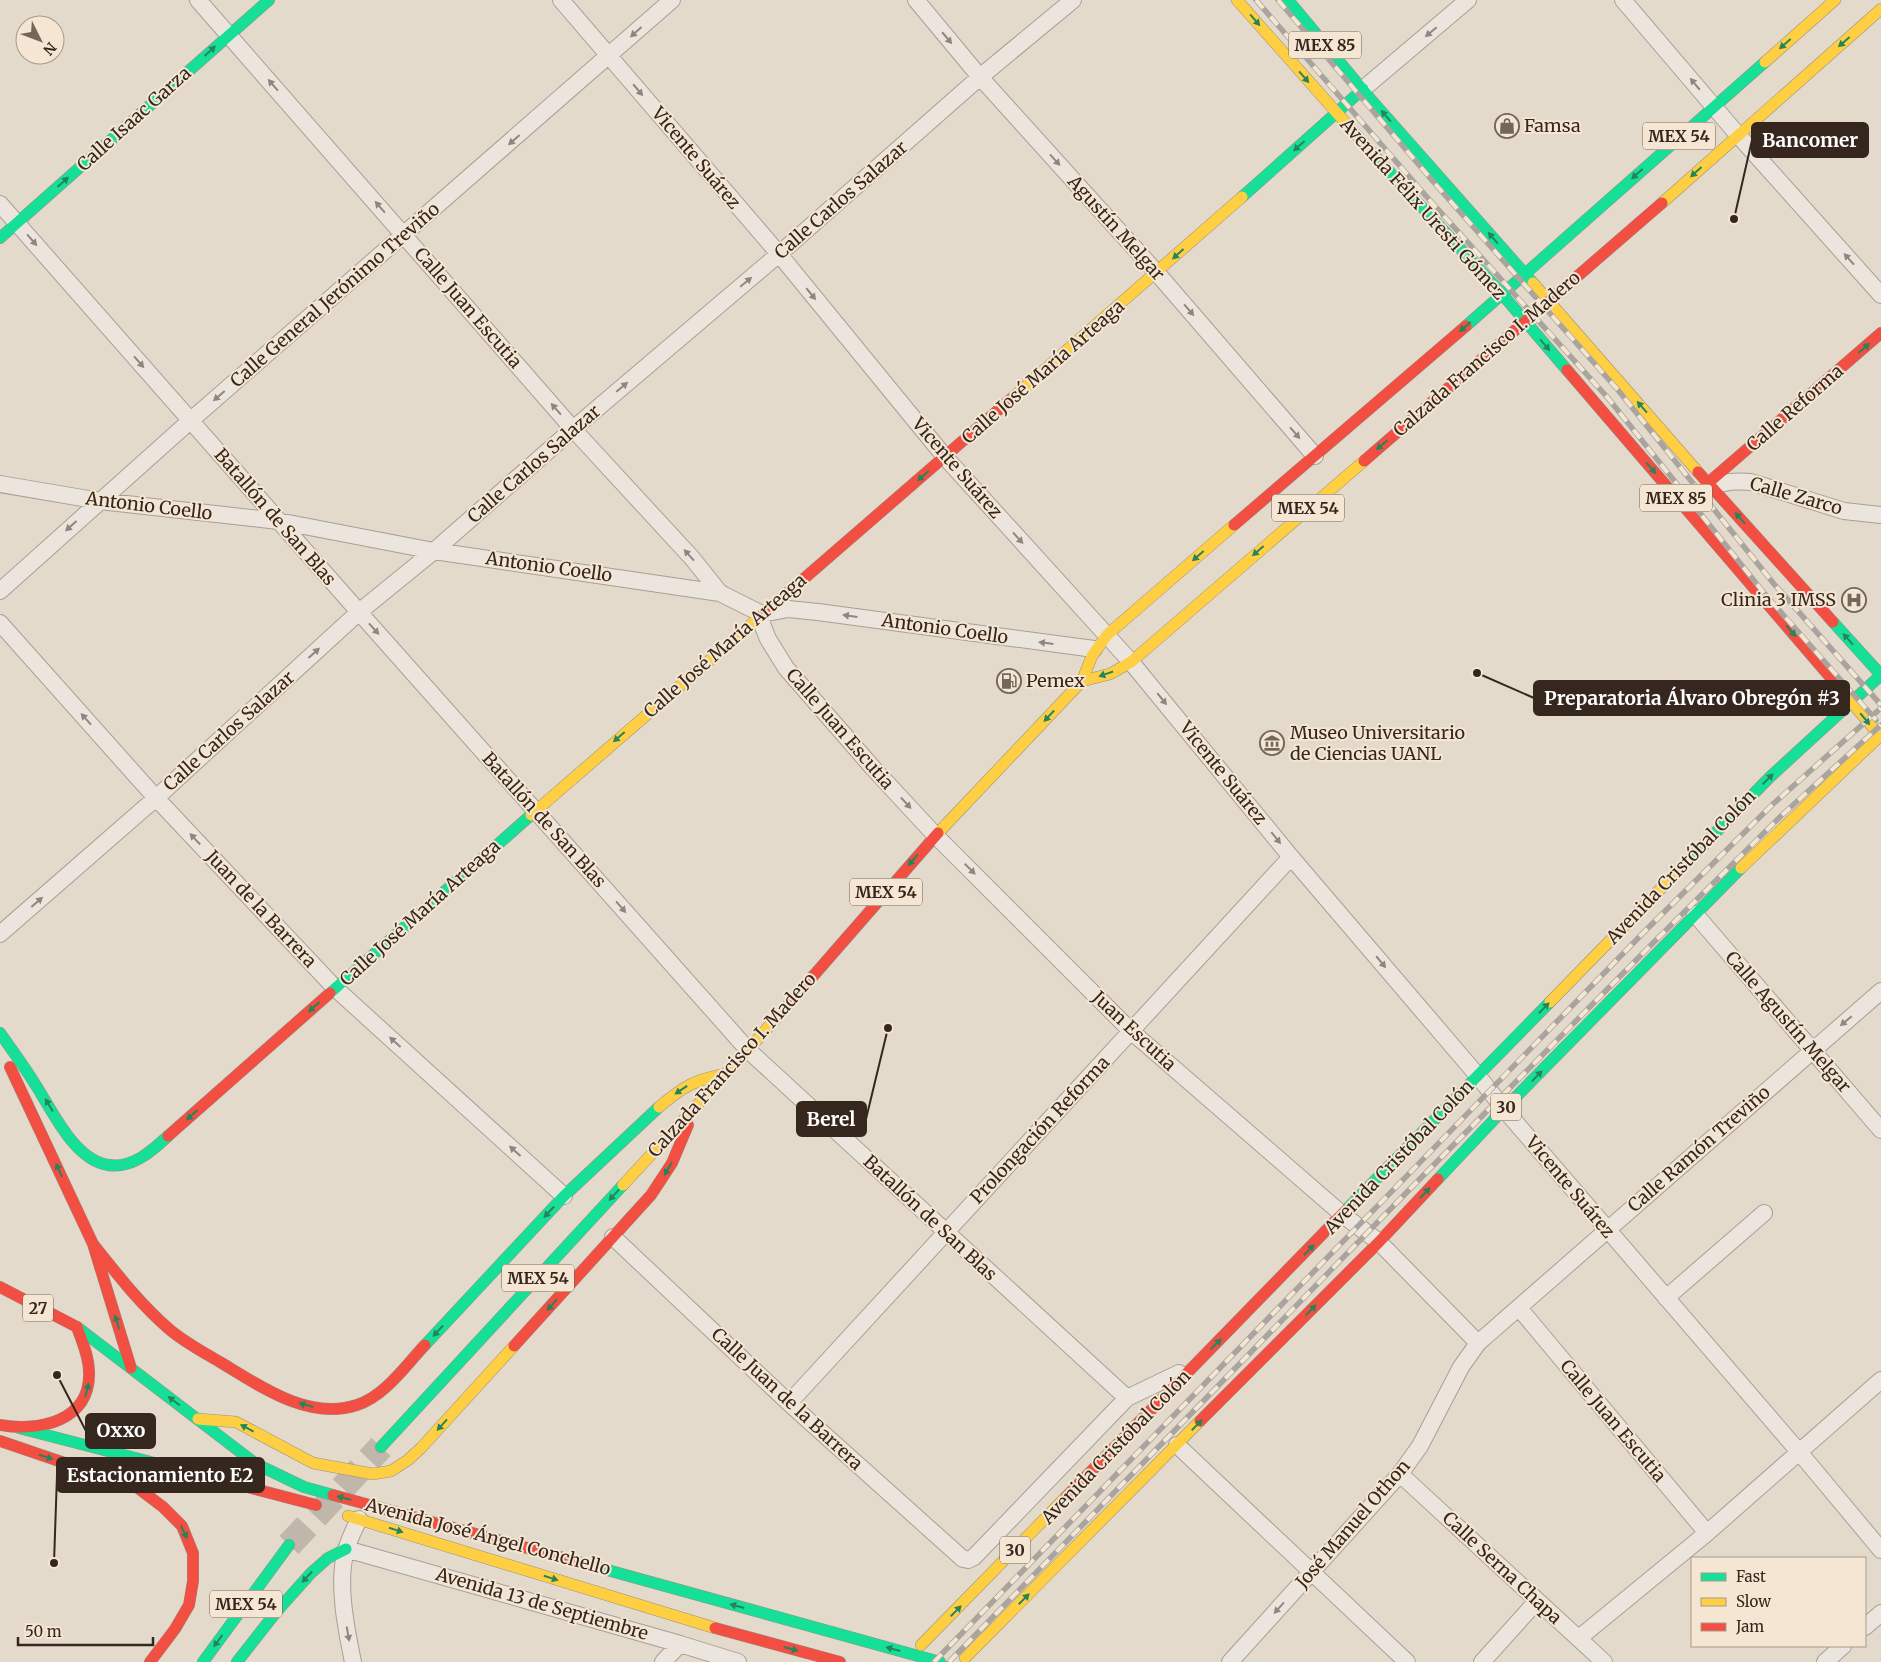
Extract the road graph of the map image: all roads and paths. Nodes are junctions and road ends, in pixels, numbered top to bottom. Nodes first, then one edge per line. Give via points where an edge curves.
1 (198, 0) edge
2 (269, 0) edge
3 (561, 0) edge
4 (672, 0) edge
5 (916, 0) edge
6 (1073, 0) edge
7 (1237, 0) edge
8 (1288, 0) edge
9 (1468, 0) edge
10 (1623, 0) edge
11 (1834, 0) edge
12 (1881, 10) edge
13 (229, 35) junction
14 (609, 56) junction
15 (980, 77) junction
16 (1363, 89) junction
17 (1713, 106) junction
18 (1336, 113) junction
19 (1738, 135) junction
20 (0, 204) edge
21 (17, 223) junction
22 (404, 235) junction
23 (0, 238) edge
24 (779, 254) junction
25 (1157, 273) junction
26 (1525, 274) junction
27 (1502, 294) junction
28 (1881, 295) edge
29 (1549, 301) junction
30 (1524, 321) junction
31 (1881, 333) edge
32 (190, 421) junction
33 (573, 429) junction
34 (1315, 456) junction
35 (945, 457) junction
36 (0, 484) edge
37 (1710, 485) junction
38 (100, 501) junction
39 (1881, 515) edge
40 (278, 521) junction
41 (434, 551) junction
42 (0, 591) edge
43 (720, 593) junction
44 (359, 612) junction
45 (762, 614) junction
46 (0, 623) edge
47 (1107, 635) junction
48 (1094, 649) junction
49 (1131, 662) junction
50 (1881, 675) edge
51 (1082, 681) junction
52 (1851, 701) junction
53 (1881, 736) edge
54 (156, 798) junction
55 (536, 810) junction
56 (935, 835) junction
57 (1291, 857) junction
58 (1695, 914) junction
59 (0, 934) edge
60 (335, 988) junction
61 (1881, 991) edge
62 (1132, 1032) junction
63 (0, 1033) edge
64 (0, 1046) edge
65 (748, 1050) junction
66 (1812, 1050) junction
67 (726, 1074) junction
68 (1478, 1076) junction
69 (695, 1108) junction
70 (1504, 1109) junction
71 (1881, 1130) edge
72 (564, 1196) junction
73 (1764, 1213) dead end
74 (1343, 1216) junction
75 (1607, 1230) junction
76 (945, 1232) junction
77 (613, 1238) junction
78 (1379, 1242) junction
79 (93, 1244) junction
80 (0, 1287) edge
81 (1666, 1298) junction
82 (1519, 1308) junction
83 (77, 1327) junction
84 (1478, 1343) junction
85 (1197, 1364) junction
86 (131, 1368) junction
87 (1881, 1380) edge
88 (1127, 1398) junction
89 (789, 1403) junction
90 (198, 1419) junction
91 (0, 1425) edge
92 (20, 1428) junction
93 (0, 1441) edge
94 (381, 1447) tunnel mouth
95 (1175, 1447) junction
96 (1800, 1453) junction
97 (1400, 1474) junction
98 (359, 1519) junction
99 (1707, 1533) junction
100 (288, 1545) tunnel mouth
101 (346, 1549) junction
102 (1881, 1550) edge
103 (1077, 1562) dead end
104 (1312, 1572) junction
105 (1537, 1601) junction
106 (1881, 1613) edge
107 (1866, 1626) edge
108 (1579, 1638) junction
109 (680, 1644) junction
110 (921, 1645) dead end
111 (1842, 1647) edge
112 (965, 1658) dead end
113 (150, 1662) edge
114 (203, 1662) edge
115 (237, 1662) edge
116 (353, 1662) edge
117 (663, 1662) edge
118 (738, 1662) edge
119 (840, 1662) edge
120 (940, 1662) edge
121 (1230, 1662) edge
122 (1407, 1662) edge
123 (1482, 1662) edge
124 (1604, 1662) edge
125 (1825, 1662) edge

1 - 13 street, Calle Juan Escutia
2 - 13 main road, Calle Isaac Garza
3 - 14 street, Vicente Suárez
4 -> 14 street, Calle General Jerónimo Treviño
5 -> 15 street, Agustín Melgar
6 - 15 street, Calle Carlos Salazar
7 -> 18 main road, Avenida Félix Uresti Gómez / MEX 85
8 - 16 main road, Avenida Félix Uresti Gómez / MEX 85
9 -> 16 street, Calle José María Arteaga
17 -> 10 street
11 -> 17 main road, Calzada Francisco I. Madero / MEX 54
12 -> 19 main road, Calzada Francisco I. Madero / MEX 54
21 -> 13 main road, Calle Isaac Garza
22 -> 13 street, Calle Juan Escutia
14 -> 22 street, Calle General Jerónimo Treviño
14 -> 24 street, Vicente Suárez
15 - 24 street, Calle Carlos Salazar
15 -> 25 street, Agustín Melgar
16 - 18 main road, Calle José María Arteaga
26 -> 16 main road, Avenida Félix Uresti Gómez / MEX 85
17 - 19 street
17 -> 26 main road, Calzada Francisco I. Madero / MEX 54
18 -> 25 main road, Calle José María Arteaga
18 - 27 main road, Avenida Félix Uresti Gómez / MEX 85
28 -> 19 street
19 -> 29 main road, Calzada Francisco I. Madero / MEX 54
20 - 21 street, Batallón de San Blas
21 - 23 main road, Calle Isaac Garza
21 -> 32 street, Batallón de San Blas
22 -> 32 street, Calle General Jerónimo Treviño
33 -> 22 street, Calle Juan Escutia
33 -> 24 street, Calle Carlos Salazar
24 -> 35 street, Vicente Suárez
25 -> 34 street, Agustín Melgar
25 - 35 main road, Calle José María Arteaga
26 - 27 main road, Calzada Francisco I. Madero / MEX 54
26 - 29 main road, Avenida Félix Uresti Gómez
27 - 30 main road, Avenida Félix Uresti Gómez / MEX 85
27 -> 34 main road, Calzada Francisco I. Madero / MEX 54
29 - 30 main road, Calzada Francisco I. Madero / MEX 54
37 -> 29 main road, Avenida Félix Uresti Gómez / MEX 85
30 -> 49 main road, Calzada Francisco I. Madero / MEX 54
30 -> 52 main road, Avenida Félix Uresti Gómez / MEX 85
37 -> 31 main road, Calle Reforma
32 - 38 street, Calle General Jerónimo Treviño
32 - 40 street, Batallón de San Blas
33 - 41 street, Calle Carlos Salazar
43 -> 33 street, Calle Juan Escutia via 692,558
34 -> 47 main road, Calzada Francisco I. Madero / MEX 54
35 -> 45 main road, Calle José María Arteaga
35 -> 47 street, Vicente Suárez
36 - 38 street, Antonio Coello
37 - 39 street, Calle Zarco via 1735,480 1751,482 1844,511
50 -> 37 main road, Avenida Félix Uresti Gómez / MEX 85
38 - 40 street, Antonio Coello
38 -> 42 street, Calle General Jerónimo Treviño
40 - 41 street, Antonio Coello
40 - 44 street, Batallón de San Blas
41 - 43 street, Antonio Coello
41 - 44 street, Calle Carlos Salazar
43 - 45 street, Antonio Coello
54 -> 44 street, Calle Carlos Salazar
44 -> 55 street, Batallón de San Blas
48 -> 45 street, Antonio Coello via 788,608
45 -> 55 main road, Calle José María Arteaga
45 -> 56 street, Calle Juan Escutia via 768,639 786,668
54 -> 46 street, Juan de la Barrera
47 - 48 main road, Calzada Francisco I. Madero / MEX 54
47 - 49 street, Vicente Suárez
48 - 51 main road, Calzada Francisco I. Madero / MEX 54
49 -> 51 main road, Calzada Francisco I. Madero / MEX 54 via 1110,674
49 -> 57 street, Vicente Suárez
50 - 52 main road, Avenida Cristóbal Colón / 30
51 -> 56 main road, Calzada Francisco I. Madero / MEX 54
52 -> 53 main road, Avenida Félix Uresti Gómez / MEX 85
68 -> 52 main road, Avenida Cristóbal Colón / 30 via 1770,777
53 - 58 main road, 30 via 1765,843
59 -> 54 street, Calle Carlos Salazar
60 -> 54 street, Juan de la Barrera
55 - 60 main road, Calle José María Arteaga
55 -> 65 street, Batallón de San Blas
56 -> 62 street, Juan Escutia
56 -> 65 main road, Calzada Francisco I. Madero / MEX 54
57 - 62 street, Prolongación Reforma
57 -> 68 street, Vicente Suárez
58 - 66 street, Calle Agustín Melgar
70 -> 58 main road, 30
60 -> 63 main road, Calle José María Arteaga via 153,1150 121,1166 98,1162 72,1143
72 -> 60 street, Juan de la Barrera
61 -> 66 street, Calle Ramón Treviño
62 - 74 street, Juan Escutia
62 - 76 street, Prolongación Reforma
79 -> 64 main road
65 - 67 main road, Calzada Francisco I. Madero / MEX 54
65 - 76 street, Batallón de San Blas
66 - 71 street, Calle Agustín Melgar
66 - 75 street, Calle Ramón Treviño
67 - 69 main road, Calzada Francisco I. Madero / MEX 54
67 -> 72 main road via 703,1078 681,1088
68 - 70 street, Vicente Suárez
68 - 74 main road, Avenida Cristóbal Colón / 30
69 -> 77 main road via 661,1182
69 -> 94 main road, Calzada Francisco I. Madero / MEX 54
70 - 75 street, Vicente Suárez
78 -> 70 main road, 30
72 -> 79 main road via 391,1381 356,1406 337,1409 315,1407 269,1391 171,1331 128,1288
73 - 81 street
74 - 78 street
85 -> 74 main road, Avenida Cristóbal Colón / 30
75 - 81 street, Vicente Suárez
75 - 82 street, Calle Ramón Treviño
76 - 88 street, Batallón de San Blas
76 - 89 street, Prolongación Reforma
77 - 89 street, Calle Juan de la Barrera
77 -> 90 main road via 421,1448 391,1471 373,1474 313,1464 236,1422
78 - 84 street
95 -> 78 main road, 30
86 -> 79 main road
80 - 83 main road, 27
81 - 96 street, Vicente Suárez
82 - 84 street, José Manuel Othon
82 - 99 street, Calle Juan Escutia
83 - 86 main road, Avenida José Ángel Conchello / 27
92 -> 83 main road via 64,1418 86,1398 90,1377 88,1361
84 - 97 street, José Manuel Othon via 1461,1367 1420,1446
85 - 88 street
110 -> 85 main road, Avenida Cristóbal Colón / 30
90 -> 86 main road, Avenida José Ángel Conchello / 27
87 - 96 street
88 - 89 street, Calle Juan de la Barrera via 968,1560 963,1559
120 -> 90 main road, Avenida José Ángel Conchello / 27 via 304,1487 256,1464
91 - 92 main road
92 - 98 main road, Avenida José Ángel Conchello via 296,1499
93 -> 113 main road via 138,1488 182,1526 193,1553 189,1605
95 - 103 main road via 1164,1470
95 - 104 street
112 -> 95 main road, 30
96 - 99 street
96 - 102 street, Vicente Suárez
97 - 104 street, José Manuel Othon
97 - 105 street, Calle Serna Chapa
98 - 101 street
98 -> 119 main road, Avenida José Ángel Conchello via 745,1637
99 - 108 street
100 -> 114 main road, MEX 54
101 - 109 street, Avenida 13 de Septiembre
101 -> 115 main road via 328,1558 311,1573
101 -> 116 street via 343,1593
104 -> 121 street, José Manuel Othon
104 - 122 street
105 - 108 street, Calle Serna Chapa
105 - 123 street
106 - 107 street
108 - 124 street, Calle Serna Chapa
109 - 117 street
109 - 118 street, Avenida 13 de Septiembre
111 - 125 street

